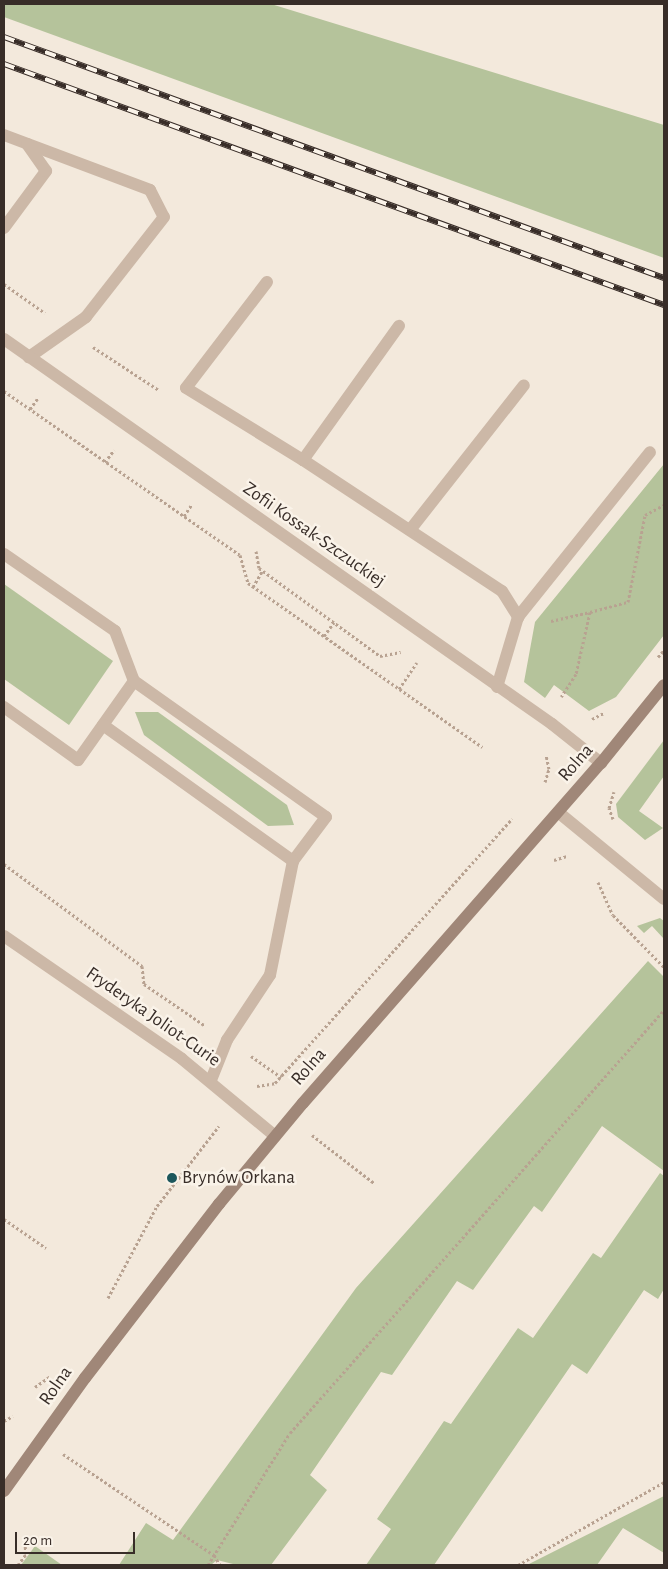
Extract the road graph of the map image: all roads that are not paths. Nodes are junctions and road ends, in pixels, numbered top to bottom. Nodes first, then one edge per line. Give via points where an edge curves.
1 (4, 135) edge
2 (26, 144) junction
3 (4, 228) edge
4 (267, 282) dead end
5 (399, 326) dead end
6 (4, 340) edge
7 (29, 358) junction
8 (524, 386) dead end
9 (650, 452) dead end
10 (303, 460) junction
11 (410, 530) junction
12 (4, 554) edge
13 (518, 617) junction
14 (134, 681) junction
15 (664, 685) edge
16 (498, 687) junction
17 (4, 708) edge
18 (103, 725) junction
19 (601, 763) junction
20 (558, 812) junction
21 (293, 862) junction
22 (664, 899) edge
23 (4, 936) edge
24 (211, 1080) junction
25 (275, 1136) junction
26 (4, 1491) edge

1 - 2 street
2 - 3 street via 46,171
2 - 7 street via 150,190 164,217 86,317
4 - 10 street via 186,388
5 - 10 street
6 - 7 street, Zofii Kossak-Szczuckiej
7 - 16 street, Zofii Kossak-Szczuckiej
8 - 11 street
9 - 13 street
10 - 11 street
11 - 13 street via 502,591
12 - 14 street via 115,631
13 - 16 street
14 - 18 street
14 - 21 street via 326,817
15 - 19 street, Rolna
16 - 19 street, Zofii Kossak-Szczuckiej
17 - 18 street via 78,760
18 - 21 street
19 - 20 street, Rolna
20 - 22 street
20 - 25 street, Rolna
21 - 24 street via 270,975 227,1040
23 - 24 street, Fryderyka Joliot-Curie
24 - 25 street, Fryderyka Joliot-Curie
25 - 26 street, Rolna via 100,1357

